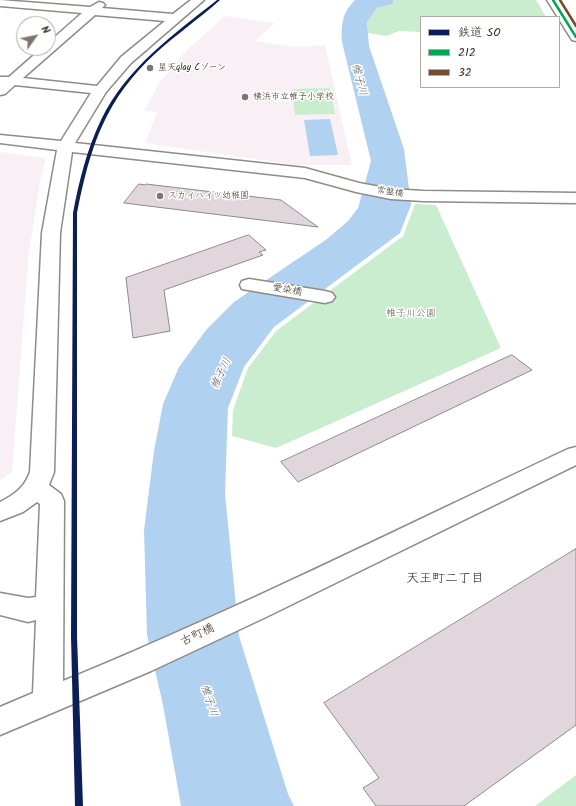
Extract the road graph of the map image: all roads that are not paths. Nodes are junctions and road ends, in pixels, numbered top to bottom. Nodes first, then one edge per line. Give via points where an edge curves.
1 (106, 0) edge
2 (198, 0) edge
3 (553, 0) edge
4 (0, 3) edge
5 (92, 10) junction
6 (154, 16) junction
7 (176, 18) junction
8 (144, 26) dead end
9 (576, 37) edge
10 (6, 80) edge
11 (0, 90) edge
12 (100, 90) junction
13 (0, 139) edge
14 (65, 146) junction
15 (576, 198) edge
16 (249, 285) dead end
17 (325, 298) dead end
18 (576, 455) edge
19 (36, 488) junction
20 (0, 512) edge
21 (0, 604) edge
22 (51, 606) junction
23 (48, 701) junction
24 (0, 721) edge

1 - 5 street
2 - 7 street
3 - 9 street
4 - 5 street
5 - 6 street
5 - 10 street
6 - 7 street
6 - 8 street
7 - 12 street via 126,60
10 - 11 street
10 - 12 street
12 - 14 street
13 - 14 street, 常盤橋
14 - 15 street, 常盤橋 via 305,173 391,194
14 - 19 street via 51,233 42,472
16 - 17 street, 愛染橋
18 - 23 street, 古町橋 via 254,610
19 - 20 street via 26,498
19 - 22 street via 52,501
21 - 22 street via 28,610
22 - 23 street
23 - 24 street, 古町橋

